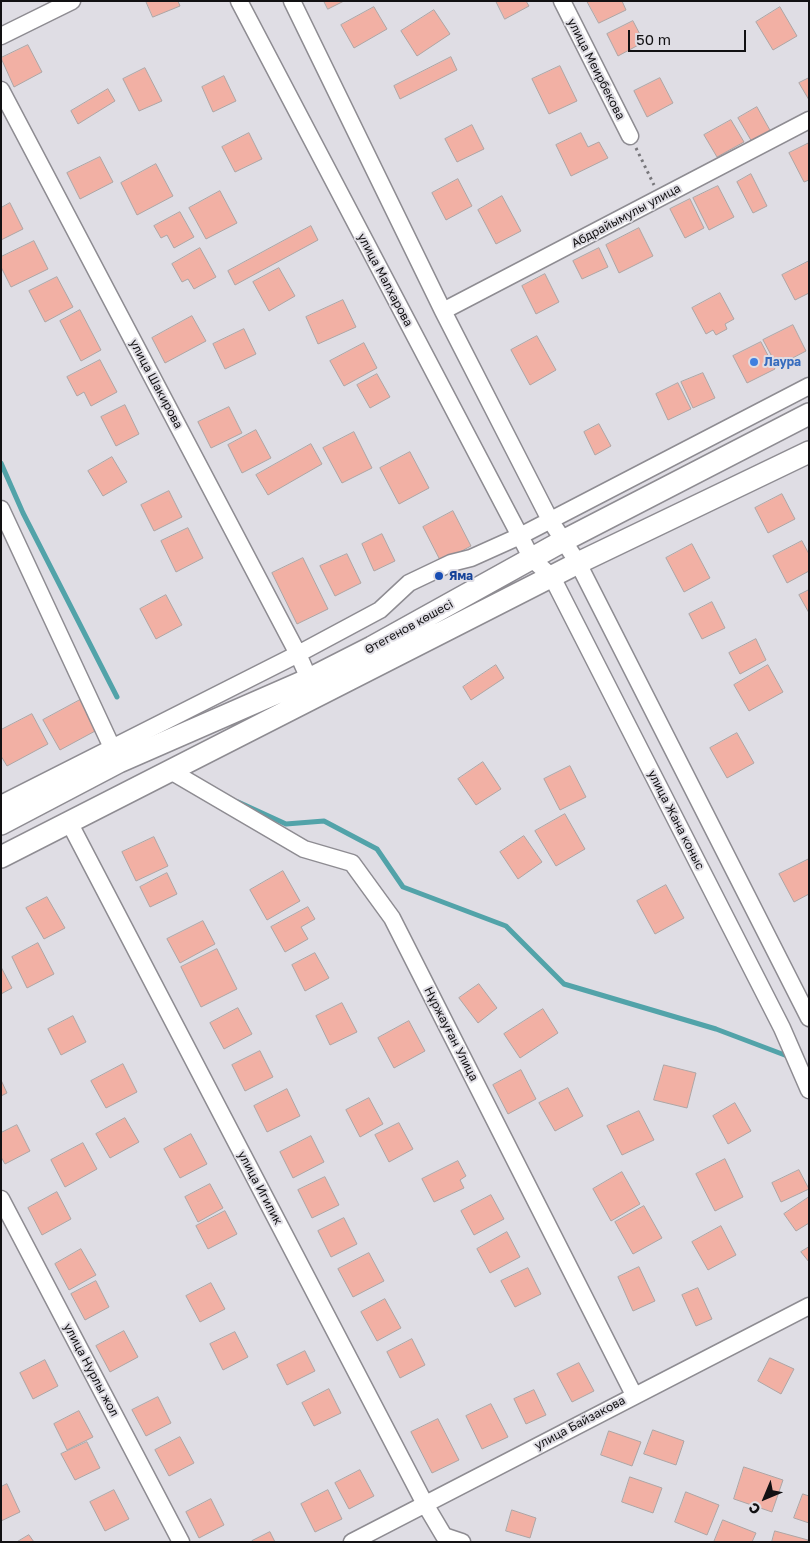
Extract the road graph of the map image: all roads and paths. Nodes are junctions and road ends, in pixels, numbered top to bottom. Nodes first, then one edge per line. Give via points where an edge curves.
1 (72, 1) edge
2 (239, 1) edge
3 (292, 1) edge
4 (562, 1) edge
5 (1, 36) edge
6 (1, 90) edge
7 (809, 120) edge
8 (630, 136) joint
9 (661, 198) junction
10 (443, 311) junction
11 (809, 386) edge
12 (809, 414) edge
13 (809, 452) edge
14 (1, 509) edge
15 (550, 520) junction
16 (520, 536) junction
17 (7, 540) edge
18 (563, 541) junction
19 (532, 559) junction
20 (578, 563) junction
21 (552, 576) junction
22 (298, 654) junction
23 (309, 679) junction
24 (116, 755) junction
25 (168, 770) junction
26 (1, 804) edge
27 (69, 822) junction
28 (1, 824) edge
29 (1, 857) edge
30 (809, 1018) edge
31 (809, 1090) edge
32 (1, 1199) edge
33 (809, 1306) edge
34 (634, 1395) junction
35 (425, 1504) junction
36 (181, 1542) edge
37 (352, 1542) edge
38 (462, 1542) edge

1 - 5 street
2 - 16 street, улица Малхарова
3 - 10 street
4 - 8 street, улица Меирбекова
6 - 22 street, улица Шакирова
7 - 9 street, Абдрайымулы улица
8 - 9 path
9 - 10 street, Абдрайымулы улица
10 - 15 street
11 - 15 street
12 - 18 main road, Өтегенов көшесі
13 - 20 main road, Өтегенов көшесі
14 - 17 street
15 - 16 street
15 - 18 street
16 - 19 street, улица Малхарова
16 - 22 street via 409,584 380,610
17 - 24 street
18 - 19 main road, Өтегенов көшесі
18 - 20 street
19 - 21 street, улица Жана коныс
19 - 23 main road, Өтегенов көшесі
20 - 21 main road, Өтегенов көшесі
20 - 30 street
21 - 25 main road, Өтегенов көшесі
21 - 31 street, улица Жана коныс via 782,1028
22 - 23 street, улица Шакирова
22 - 24 street
23 - 24 main road, Өтегенов көшесі
24 - 26 street
24 - 28 main road, Өтегенов көшесі
25 - 27 main road, Өтегенов көшесі
25 - 34 street, Нұржауған Улица via 304,849 352,863 392,918
27 - 29 main road, Өтегенов көшесі
27 - 35 street, улица Игилик
32 - 36 street, улица Нурлы жол
33 - 34 street, улица Байзакова
34 - 35 street, улица Байзакова
35 - 37 street, улица Байзакова
35 - 38 street, улица Игилик via 444,1536

